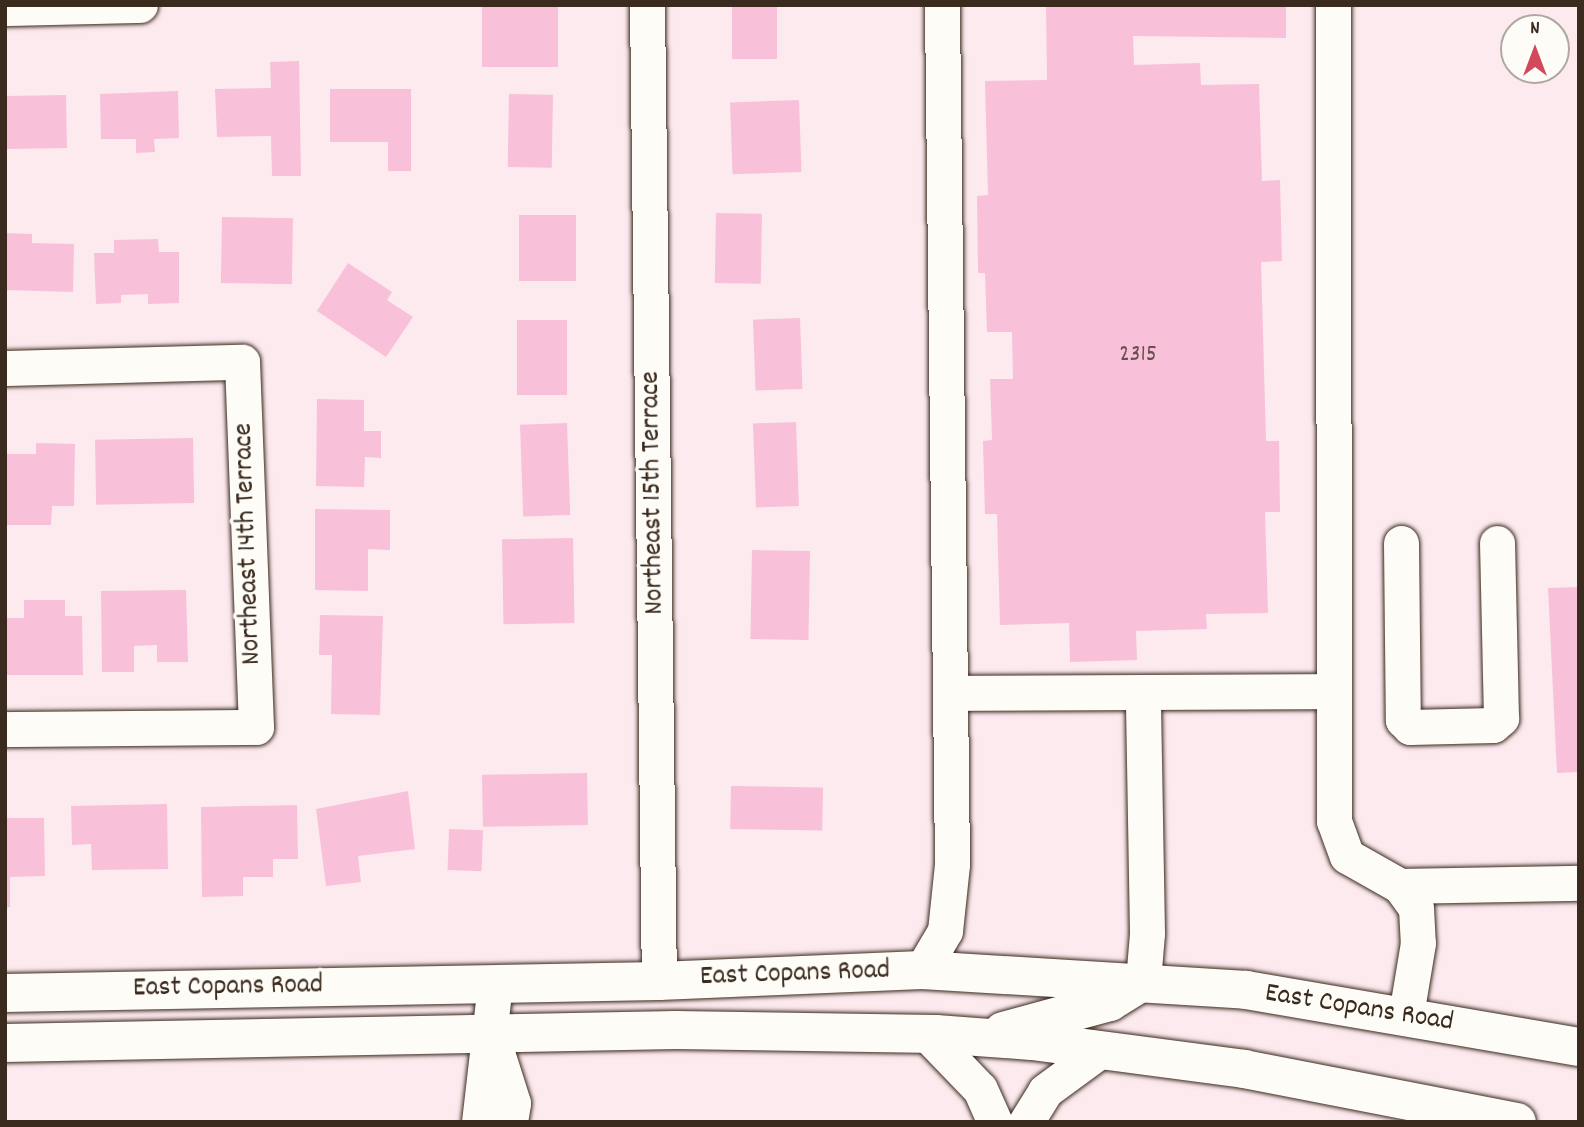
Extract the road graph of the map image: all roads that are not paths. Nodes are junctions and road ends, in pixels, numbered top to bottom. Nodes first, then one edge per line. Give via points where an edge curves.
1 (140, 5) edge
2 (648, 5) edge
3 (942, 5) edge
4 (1332, 5) edge
5 (78, 6) edge
6 (5, 8) edge
7 (5, 368) edge
8 (1401, 543) dead end
9 (1497, 543) dead end
10 (1334, 691) junction
11 (1143, 692) junction
12 (950, 694) junction
13 (5, 729) edge
14 (1579, 883) edge
15 (1400, 886) junction
16 (922, 970) junction
17 (659, 981) junction
18 (1143, 981) junction
19 (495, 983) junction
20 (5, 993) edge
21 (1406, 1015) junction
22 (491, 1033) junction
23 (927, 1034) junction
24 (984, 1037) junction
25 (5, 1043) edge
26 (1579, 1047) edge
27 (1101, 1050) junction
28 (479, 1122) edge
29 (510, 1122) edge
30 (995, 1122) edge
31 (1026, 1122) edge
32 (1517, 1122) edge

1 - 5 street
2 - 17 street, Northeast 15th Terrace
3 - 12 street
4 - 10 street
5 - 6 street
7 - 13 street, Northeast 14th Terrace via 242,362 256,727
8 - 9 street via 1404,720 1410,727 1493,725 1501,718
10 - 11 street
10 - 15 street via 1334,821 1347,856
11 - 12 street
11 - 18 street via 1147,933
12 - 16 street via 952,864 945,931
14 - 15 street
15 - 21 street via 1416,908 1418,943
16 - 17 main road, East Copans Road
16 - 18 main road, East Copans Road
17 - 19 main road, East Copans Road
18 - 21 main road, East Copans Road via 1246,990
18 - 24 main road via 1110,1002
19 - 20 main road, East Copans Road
19 - 22 street
21 - 26 main road, East Copans Road
22 - 23 main road, East Copans Road
22 - 25 main road, East Copans Road
22 - 28 street
22 - 29 street via 513,1103
23 - 24 main road, East Copans Road
23 - 30 street via 980,1089
24 - 27 main road, East Copans Road
27 - 31 street via 1045,1091
27 - 32 main road, East Copans Road via 1244,1069

